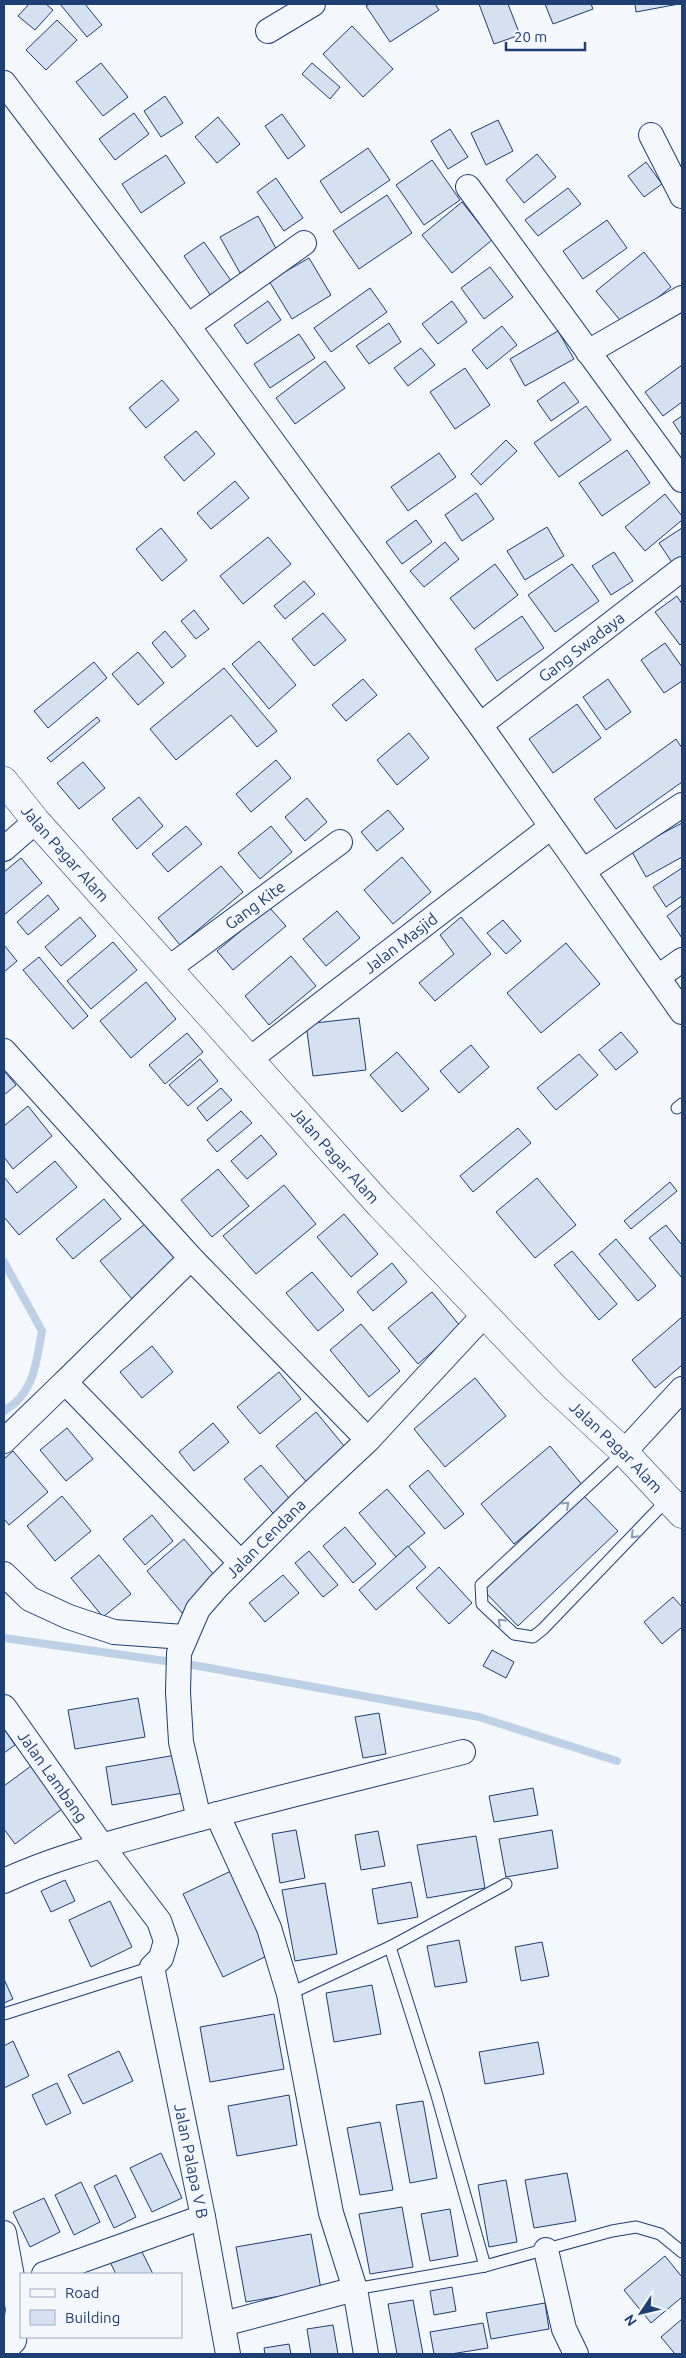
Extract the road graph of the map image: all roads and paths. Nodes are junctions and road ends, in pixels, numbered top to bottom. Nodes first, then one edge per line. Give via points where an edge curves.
1 (312, 4) edge
2 (268, 31) dead end
3 (4, 83) edge
4 (651, 135) dead end
5 (468, 187) dead end
6 (682, 196) edge
7 (304, 243) dead end
8 (682, 298) edge
9 (188, 326) junction
10 (588, 352) junction
11 (682, 480) edge
12 (682, 569) edge
13 (480, 726) junction
14 (4, 781) edge
15 (682, 805) edge
16 (36, 821) junction
17 (551, 826) junction
18 (340, 842) dead end
19 (4, 849) edge
20 (583, 871) junction
21 (682, 960) edge
22 (168, 969) junction
23 (658, 977) junction
24 (682, 1012) edge
25 (4, 1051) edge
26 (250, 1059) junction
27 (191, 1258) junction
28 (485, 1314) junction
29 (65, 1382) junction
30 (682, 1389) edge
31 (368, 1440) junction
32 (4, 1441) edge
33 (624, 1452) junction
34 (675, 1507) edge
35 (241, 1563) junction
36 (4, 1574) edge
37 (181, 1645) junction
38 (4, 1707) edge
39 (463, 1752) dead end
40 (208, 1817) junction
41 (102, 1846) junction
42 (4, 1880) edge
43 (506, 1884) dead end
44 (390, 1946) junction
45 (152, 1967) junction
46 (289, 1994) junction
47 (4, 2014) edge
48 (203, 2217) junction
49 (4, 2233) edge
50 (546, 2250) junction
51 (682, 2252) edge
52 (485, 2266) junction
53 (47, 2273) edge
54 (18, 2283) edge
55 (355, 2289) junction
56 (223, 2324) junction
57 (4, 2351) edge
58 (228, 2354) edge
59 (366, 2354) edge
60 (576, 2354) edge

1 - 2 street
3 - 9 street
4 - 6 street
5 - 10 street
7 - 9 street
8 - 10 street
9 - 13 street
10 - 11 street
12 - 13 street, Gang Swadaya
13 - 17 street
14 - 16 street, Jalan Pagar Alam
15 - 20 street
16 - 19 street
16 - 22 street, Jalan Pagar Alam
17 - 20 street
17 - 26 street, Jalan Masjid
18 - 22 street, Gang Kite
20 - 23 street
21 - 23 street
22 - 26 street, Jalan Pagar Alam
23 - 24 street
25 - 27 street
26 - 28 street, Jalan Pagar Alam via 379,1204
27 - 29 street
27 - 31 street
28 - 31 street, Jalan Cendana
28 - 33 street, Jalan Pagar Alam via 553,1386
29 - 32 street
29 - 35 street
30 - 33 street
31 - 35 street, Jalan Cendana
33 - 34 street, Jalan Pagar Alam
34 -> 33 lane via 533,1637 514,1634 482,1604 481,1585
35 - 37 street, Jalan Cendana via 198,1608
36 - 37 street via 30,1599 69,1617 114,1632
37 - 40 street, Jalan Cendana via 178,1692 181,1742
38 - 41 street, Jalan Lambang
39 - 40 street
40 - 41 street
40 - 46 street, Jalan Cendana via 270,1928
41 - 42 street
41 - 45 street, Jalan Lambang via 159,1921 166,1941 161,1958
43 - 44 lane
44 - 46 lane
44 - 52 lane via 436,2092
45 - 47 lane
45 - 48 street, Jalan Palapa V B
46 - 55 street, Jalan Cendana via 331,2213
48 - 53 street
48 - 56 street, Jalan Palapa V B
49 - 54 street
50 - 51 lane via 636,2227 660,2234
50 - 52 lane
50 - 60 street via 564,2330
52 - 55 lane
54 - 57 street via 17,2328 14,2340
55 - 56 street
55 - 59 street, Jalan Cendana
56 - 58 street, Jalan Palapa V B

